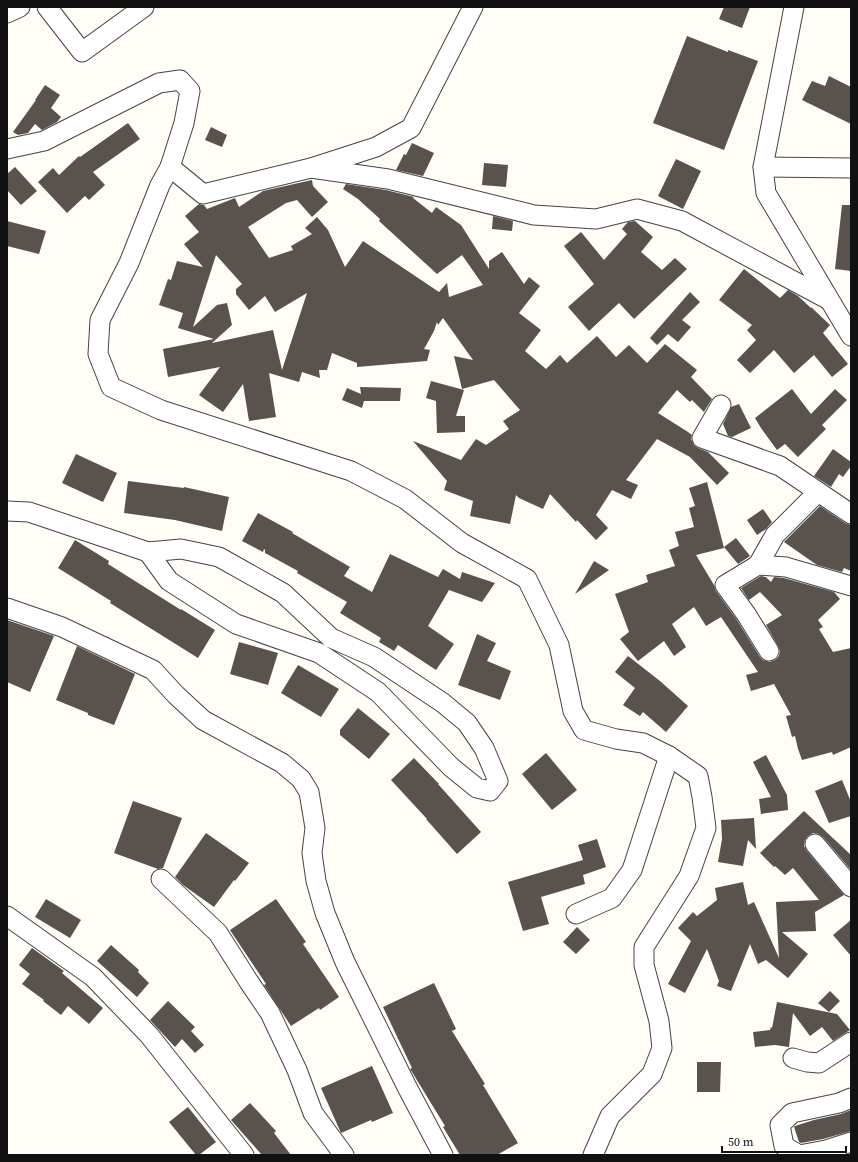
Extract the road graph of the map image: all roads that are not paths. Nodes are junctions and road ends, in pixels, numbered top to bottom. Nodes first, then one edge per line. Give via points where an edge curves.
1 (20, 7) edge
2 (47, 7) edge
3 (144, 7) edge
4 (473, 7) edge
5 (794, 7) edge
6 (7, 13) edge
7 (7, 149) edge
8 (170, 167) junction
9 (763, 167) junction
10 (311, 168) junction
11 (851, 168) edge
12 (829, 300) junction
13 (851, 336) edge
14 (721, 405) dead end
15 (818, 492) junction
16 (7, 511) edge
17 (851, 514) edge
18 (148, 552) junction
19 (758, 565) junction
20 (851, 586) edge
21 (7, 608) edge
22 (331, 638) junction
23 (769, 651) dead end
24 (319, 654) junction
25 (669, 756) junction
26 (814, 844) dead end
27 (161, 879) dead end
28 (851, 887) edge
29 (576, 914) dead end
30 (7, 916) edge
31 (851, 1042) edge
32 (793, 1058) dead end
33 (851, 1098) edge
34 (851, 1142) edge
35 (244, 1155) edge
36 (344, 1155) edge
37 (444, 1155) edge
38 (593, 1155) edge

1 - 6 street
2 - 3 street via 82,52
4 - 10 street via 411,128 376,147
5 - 9 street
7 - 8 street via 44,141 160,83 180,80 190,91 184,124
8 - 10 street via 203,194
8 - 25 street via 160,185 129,263 100,320 98,354 111,387 161,410 351,471 405,499 462,543 527,579 559,645 573,711 584,730 643,743
9 - 11 street
9 - 12 street via 766,193
10 - 12 street via 388,179 534,215 596,219 637,210 682,221
12 - 13 street
14 - 15 street via 702,438 780,466
15 - 17 street
15 - 19 street via 775,536
16 - 18 street via 29,512
18 - 22 street via 181,549 219,557 284,593
18 - 24 street via 169,581 236,624
19 - 20 street via 786,567
19 - 23 street via 725,585
21 - 37 street via 62,627 153,670 203,720 282,764 301,779 309,792 315,828 312,853 316,881 325,913 345,962
22 - 24 street
22 - 24 street via 374,657 443,703 466,722 484,748 498,781 490,791 477,788 451,767 378,692
25 - 29 street via 632,870 612,898
25 - 38 street via 698,776 706,828 689,876 644,947 644,965 659,1021 662,1048 652,1074 610,1116
26 - 28 street
27 - 36 street via 218,933 270,1013 297,1070 313,1113
30 - 35 street via 93,977 149,1036
31 - 32 street via 819,1064
33 - 34 street via 839,1103 792,1112 780,1125 784,1146 799,1155

